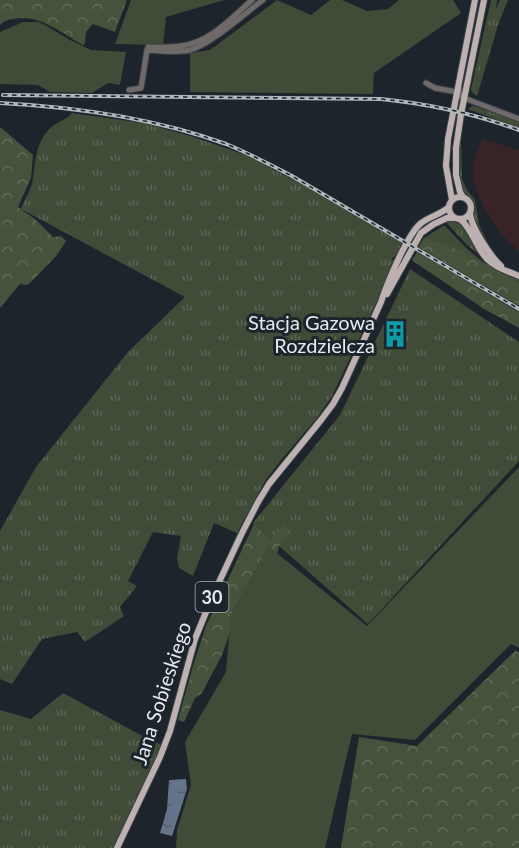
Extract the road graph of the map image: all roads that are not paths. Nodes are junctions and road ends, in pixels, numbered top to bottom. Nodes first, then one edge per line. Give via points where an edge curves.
1 (252, 0) edge
2 (263, 0) edge
3 (475, 0) edge
4 (483, 0) edge
5 (147, 50) junction
6 (426, 83) dead end
7 (459, 83) junction
8 (129, 90) dead end
9 (457, 92) junction
10 (464, 98) junction
11 (453, 112) junction
12 (519, 119) edge
13 (463, 197) junction
14 (452, 200) junction
15 (448, 207) junction
16 (470, 212) junction
17 (457, 219) junction
18 (509, 271) junction
19 (519, 276) edge
20 (381, 302) junction
21 (117, 848) edge

1 - 5 street via 205,38 183,46
2 - 5 street via 195,48
3 - 7 main road
4 - 10 main road
5 - 8 street via 141,88
6 - 9 street
7 - 9 main road
7 - 10 street via 459,93
9 - 11 main road
10 - 11 street
10 - 12 street
10 - 13 main road via 455,161
11 - 14 main road via 447,145
13 - 14 main road
13 - 16 main road via 470,203
14 - 15 main road
15 - 17 main road
15 - 20 main road, Jana Sobieskiego / 30 via 414,231
16 - 17 main road
16 - 18 main road via 491,255
17 - 18 main road via 464,223 485,257
17 - 20 main road, Jana Sobieskiego / 30 via 447,218 423,231
18 - 19 main road
20 - 21 main road, Jana Sobieskiego / 30 via 333,404 269,484 241,535 195,639 160,757

